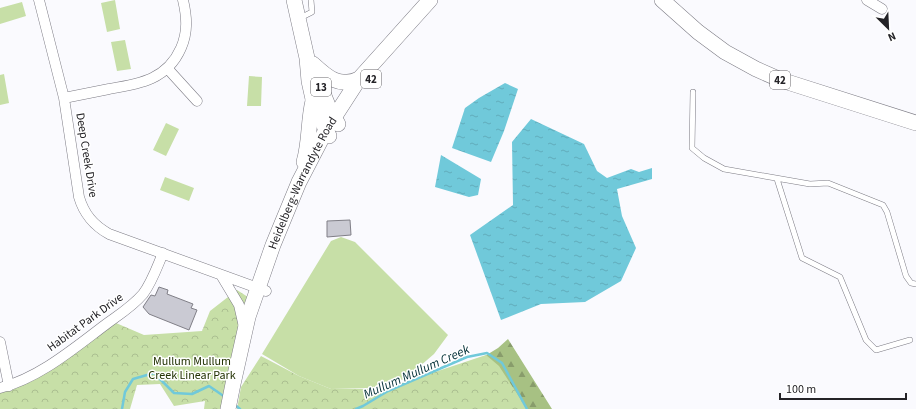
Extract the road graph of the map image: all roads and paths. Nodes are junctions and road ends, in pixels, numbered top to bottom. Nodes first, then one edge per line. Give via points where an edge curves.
1 (39, 0) edge
2 (183, 0) edge
3 (294, 0) edge
4 (311, 0) edge
5 (430, 0) edge
6 (662, 0) edge
7 (867, 0) edge
8 (882, 9) dead end
9 (298, 19) junction
10 (403, 32) junction
11 (307, 58) junction
12 (167, 68) junction
13 (359, 79) junction
14 (693, 92) dead end
15 (64, 98) junction
16 (313, 99) junction
17 (197, 101) dead end
18 (916, 123) edge
19 (333, 129) junction
20 (777, 179) junction
21 (299, 182) junction
22 (163, 253) junction
23 (222, 275) junction
24 (916, 284) edge
25 (262, 289) junction
26 (245, 333) junction
27 (910, 340) dead end
28 (0, 342) edge
29 (239, 354) junction
30 (4, 387) edge
31 (228, 409) edge

1 - 15 street, Deep Creek Drive
2 - 12 street via 185,36 176,57
3 - 9 main road, 13
4 - 9 lane via 312,12
5 - 10 main road, Heidelberg-Warrandyte Road / 42
6 - 18 main road, 42 via 725,52 756,69 781,80
7 - 8 street
9 - 11 main road, 13
10 - 13 main road, Heidelberg-Warrandyte Road / 42
10 - 19 main road, Heidelberg-Warrandyte Road / 42
11 - 13 main road via 327,77 351,83
11 - 16 main road, 13
11 - 19 main road, 13 via 318,78
12 - 15 street via 154,78 140,83
12 - 17 street
13 - 19 main road, Heidelberg-Warrandyte Road / 42
14 - 20 lane via 692,148 724,170
15 - 22 street, Deep Creek Drive via 77,186 84,211 95,225 109,234
16 - 19 main road, 13
16 - 21 main road via 307,151
19 - 21 main road, Heidelberg-Warrandyte Road / 42
19 - 25 main road, Heidelberg-Warrandyte Road / 42
20 - 24 lane via 810,184 828,183 883,205 906,276 911,283
20 - 27 lane via 802,258 840,277 866,340 876,350
21 - 25 main road, Heidelberg-Warrandyte Road / 42 via 273,245
22 - 23 street, Deep Creek Drive
22 - 30 street, Habitat Park Drive via 151,281 143,294 131,305 26,380
23 - 25 street, Deep Creek Drive
23 - 26 street via 239,305
25 - 26 main road, Heidelberg-Warrandyte Road / 42 via 248,317
25 - 29 main road, Heidelberg-Warrandyte Road / 42 via 252,331
26 - 29 main road, Heidelberg-Warrandyte Road / 42
28 - 30 street
29 - 31 main road, Heidelberg-Warrandyte Road / 42

